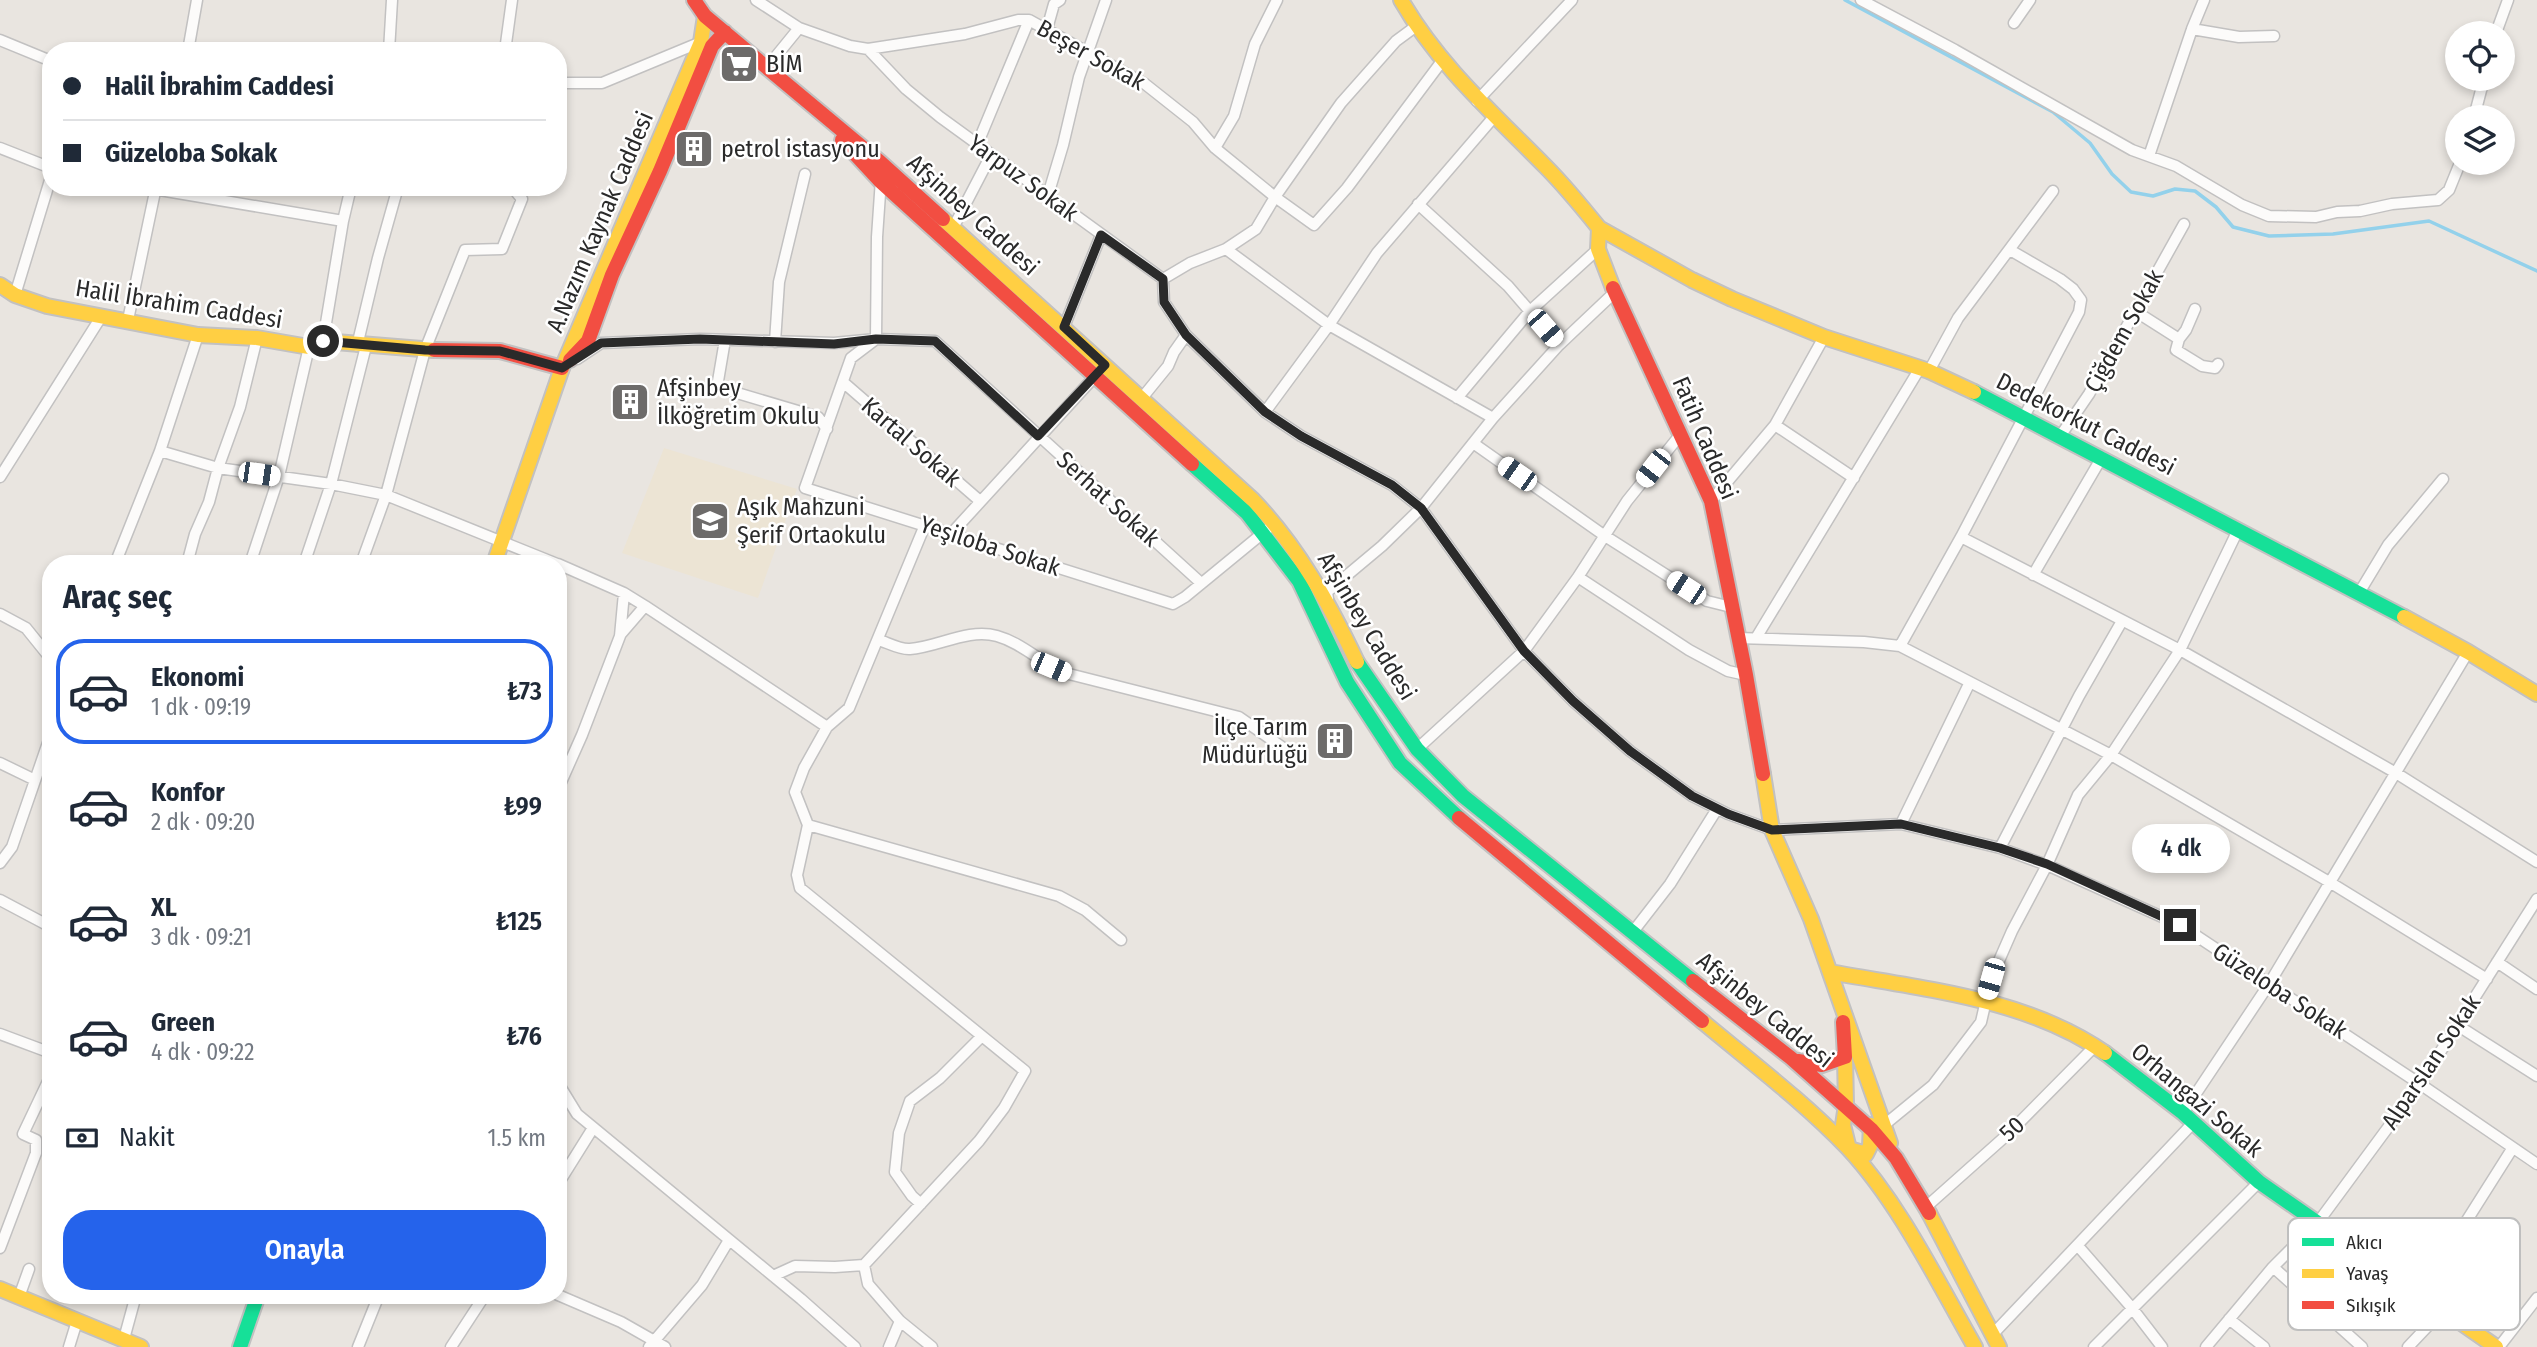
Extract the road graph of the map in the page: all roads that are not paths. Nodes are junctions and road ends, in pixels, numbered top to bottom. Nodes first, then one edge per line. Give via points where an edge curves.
1 (197, 0) edge
2 (392, 0) edge
3 (512, 0) edge
4 (694, 0) edge
5 (756, 0) edge
6 (1060, 0) edge
7 (1106, 0) edge
8 (1277, 0) edge
9 (1401, 0) edge
10 (1572, 0) edge
11 (1861, 0) edge
12 (2030, 0) edge
13 (2204, 0) edge
14 (2508, 0) edge
15 (705, 16) junction
16 (1029, 20) junction
17 (2500, 21) edge
18 (2014, 23) dead end
19 (1415, 27) junction
20 (800, 28) junction
21 (1047, 29) junction
22 (2192, 29) junction
23 (724, 32) junction
24 (2274, 36) dead end
25 (0, 40) edge
26 (190, 42) edge
27 (390, 42) edge
28 (506, 42) edge
29 (701, 42) junction
30 (868, 49) junction
31 (1088, 52) junction
32 (42, 57) edge
33 (1442, 61) junction
34 (768, 70) junction
35 (567, 83) edge
36 (1476, 101) junction
37 (1493, 118) junction
38 (977, 145) junction
39 (0, 148) edge
40 (1215, 148) junction
41 (991, 155) junction
42 (2149, 156) junction
43 (42, 164) edge
44 (805, 174) dead end
45 (2455, 175) edge
46 (884, 176) junction
47 (2053, 191) dead end
48 (1048, 195) junction
49 (45, 196) edge
50 (155, 196) edge
51 (197, 196) edge
52 (349, 196) edge
53 (395, 196) edge
54 (520, 196) edge
55 (1275, 197) junction
56 (1418, 204) junction
57 (343, 221) junction
58 (2184, 224) dead end
59 (953, 228) junction
60 (1599, 228) junction
61 (1101, 235) junction
62 (1598, 248) junction
63 (1226, 249) junction
64 (2010, 250) junction
65 (1163, 279) junction
66 (0, 285) edge
67 (1615, 292) junction
68 (15, 295) junction
69 (2195, 309) dead end
70 (2135, 311) junction
71 (1530, 312) junction
72 (102, 317) junction
73 (128, 320) junction
74 (1329, 326) junction
75 (1064, 327) junction
76 (198, 335) junction
77 (1186, 335) junction
78 (1824, 337) junction
79 (257, 338) junction
80 (876, 339) junction
81 (2179, 339) junction
82 (725, 340) junction
83 (775, 342) junction
84 (316, 344) junction
85 (834, 344) junction
86 (1559, 345) junction
87 (362, 346) junction
88 (425, 350) junction
89 (851, 358) junction
90 (2218, 364) dead end
91 (562, 368) junction
92 (1101, 370) junction
93 (1925, 370) junction
94 (843, 382) junction
95 (1142, 398) junction
96 (1457, 398) junction
97 (1265, 412) junction
98 (1493, 418) junction
99 (2025, 418) junction
100 (1775, 425) junction
101 (827, 429) junction
102 (1680, 435) junction
103 (2061, 435) junction
104 (1038, 436) junction
105 (1473, 443) junction
106 (160, 451) junction
107 (2102, 457) junction
108 (218, 468) junction
109 (0, 477) edge
110 (279, 477) junction
111 (1853, 478) junction
112 (2443, 479) dead end
113 (331, 484) junction
114 (386, 495) junction
115 (980, 501) junction
116 (1711, 501) junction
117 (1421, 508) junction
118 (925, 525) junction
119 (1270, 528) junction
120 (2238, 530) junction
121 (950, 535) junction
122 (1605, 536) junction
123 (1961, 537) junction
124 (503, 540) junction
125 (119, 555) edge
126 (189, 555) edge
127 (253, 555) edge
128 (307, 555) edge
129 (364, 555) edge
130 (497, 555) edge
131 (537, 555) edge
132 (567, 568) edge
133 (2033, 575) junction
134 (1578, 577) junction
135 (1201, 583) junction
136 (624, 593) junction
137 (2359, 593) junction
138 (1329, 603) junction
139 (645, 606) junction
140 (1731, 607) junction
141 (0, 614) edge
142 (2122, 621) junction
143 (620, 636) junction
144 (1737, 638) junction
145 (1756, 638) junction
146 (879, 640) junction
147 (1900, 646) junction
148 (42, 648) edge
149 (2180, 650) junction
150 (1524, 651) junction
151 (2468, 652) junction
152 (1746, 674) junction
153 (1970, 682) junction
154 (2537, 694) edge
155 (827, 727) junction
156 (2061, 730) junction
157 (1282, 747) dead end
158 (1417, 750) junction
159 (2111, 755) junction
160 (0, 762) edge
161 (42, 762) edge
162 (567, 769) edge
163 (2396, 773) junction
164 (36, 780) junction
165 (1717, 809) junction
166 (1901, 824) junction
167 (808, 825) junction
168 (1772, 830) junction
169 (2000, 848) junction
170 (2537, 862) edge
171 (0, 863) edge
172 (2047, 864) junction
173 (2331, 883) junction
174 (2537, 899) edge
175 (0, 900) edge
176 (42, 922) edge
177 (1632, 933) junction
178 (1121, 940) dead end
179 (2497, 962) junction
180 (1830, 972) junction
181 (2487, 979) junction
182 (2269, 984) junction
183 (2537, 989) edge
184 (1985, 1003) junction
185 (1842, 1004) junction
186 (2457, 1025) junction
187 (0, 1034) edge
188 (981, 1037) junction
189 (2095, 1046) junction
190 (42, 1048) edge
191 (1791, 1058) junction
192 (1845, 1058) junction
193 (2537, 1076) edge
194 (2420, 1084) junction
195 (42, 1094) edge
196 (567, 1098) edge
197 (1846, 1105) junction
198 (2188, 1118) junction
199 (593, 1128) junction
200 (1877, 1128) junction
201 (1849, 1149) junction
202 (2512, 1149) junction
203 (2537, 1164) edge
204 (567, 1170) edge
205 (2259, 1182) junction
206 (921, 1203) junction
207 (1926, 1207) junction
208 (2314, 1218) edge
209 (2321, 1218) edge
210 (2468, 1218) edge
211 (729, 1240) junction
212 (2078, 1246) junction
213 (0, 1248) edge
214 (2288, 1252) edge
215 (864, 1265) junction
216 (2273, 1267) junction
217 (29, 1269) dead end
218 (773, 1276) junction
219 (2288, 1280) edge
220 (0, 1289) edge
221 (19, 1297) junction
222 (2537, 1298) edge
223 (567, 1299) edge
224 (134, 1304) edge
225 (255, 1304) edge
226 (375, 1304) edge
227 (479, 1304) edge
228 (2132, 1308) junction
229 (2229, 1319) junction
230 (2520, 1319) edge
231 (77, 1321) junction
232 (900, 1321) junction
233 (2343, 1330) edge
234 (2424, 1330) edge
235 (2473, 1330) edge
236 (2512, 1330) edge
237 (124, 1339) junction
238 (1996, 1340) edge
239 (652, 1344) edge
240 (69, 1347) edge
241 (141, 1347) edge
242 (240, 1347) edge
243 (358, 1347) edge
244 (451, 1347) edge
245 (665, 1347) edge
246 (855, 1347) edge
247 (889, 1347) edge
248 (932, 1347) edge
249 (1975, 1347) edge
250 (2094, 1347) edge
251 (2162, 1347) edge
252 (2206, 1347) edge
253 (2264, 1347) edge
254 (2362, 1347) edge
255 (2408, 1347) edge
256 (2498, 1347) edge

1 - 26 street
2 - 27 street
3 - 28 street
4 - 15 street, Afşinbey Caddesi
5 - 20 street, Beşer Sokak
6 - 21 street via 1054,4
7 - 31 street
8 - 40 street via 1255,44 1234,116
9 - 19 street
10 - 36 street
11 - 42 street
12 - 18 street
13 - 22 street
14 - 17 street
15 - 23 street, Afşinbey Caddesi
15 - 29 street, A.Nazım Kaynak Caddesi
16 - 21 street, Beşer Sokak
16 - 30 street, Beşer Sokak
16 - 38 street
19 - 33 street
19 - 55 street via 1396,41 1341,103
20 - 30 street, Beşer Sokak
20 - 34 street
21 - 31 street, Beşer Sokak
22 - 24 street via 2239,37
22 - 42 street
23 - 34 street, Afşinbey Caddesi
23 - 91 street, A.Nazım Kaynak Caddesi via 712,47 612,275 588,341
25 - 32 street
29 - 35 street via 602,83
29 - 91 street, A.Nazım Kaynak Caddesi
30 - 38 street, Yarpuz Sokak via 906,89
31 - 40 street, Beşer Sokak via 1145,84 1193,122
31 - 48 street
33 - 36 street
33 - 55 street, Beşer Sokak via 1314,225
34 - 46 street, Afşinbey Caddesi
36 - 37 street
37 - 56 street
37 - 60 street via 1539,160
38 - 41 street, Yarpuz Sokak
39 - 43 street
40 - 55 street, Beşer Sokak
41 - 48 street, Yarpuz Sokak
41 - 59 street
42 - 45 street via 2269,216 2316,217 2438,200
44 - 83 street via 779,282
46 - 59 street, Afşinbey Caddesi
46 - 80 street
46 - 92 street, Afşinbey Caddesi
47 - 64 street
48 - 61 street, Yarpuz Sokak
49 - 68 street
50 - 73 street
51 - 57 street
52 - 57 street
53 - 87 street via 378,258
54 - 88 street via 502,249 465,250
55 - 63 street via 1256,229
56 - 71 street via 1477,256
56 - 74 street via 1377,253
57 - 84 street
58 - 70 street, Çiğdem Sokak
59 - 75 street, Afşinbey Caddesi
60 - 62 street, Fatih Caddesi
60 - 78 street, Dedekorkut Caddesi via 1692,280
61 - 65 street, Yarpuz Sokak
61 - 75 street
62 - 67 street, Fatih Caddesi
62 - 71 street
63 - 65 street
63 - 74 street
64 - 93 street
64 - 99 street via 2060,279 2081,300
65 - 77 street via 1164,302
66 - 68 street, Halil İbrahim Caddesi
67 - 86 street
67 - 102 street, Fatih Caddesi
68 - 72 street, Halil İbrahim Caddesi
69 - 81 street
70 - 81 street
70 - 103 street, Çiğdem Sokak
71 - 86 street
71 - 96 street
72 - 73 street, Halil İbrahim Caddesi
72 - 109 street
73 - 76 street, Halil İbrahim Caddesi
74 - 96 street
74 - 97 street
75 - 92 street, Afşinbey Caddesi
76 - 79 street, Halil İbrahim Caddesi
76 - 106 street
77 - 95 street
77 - 97 street
78 - 93 street, Dedekorkut Caddesi
78 - 100 street
79 - 84 street, Halil İbrahim Caddesi
79 - 108 street via 240,407
80 - 85 street, Serhat Sokak
80 - 89 street
80 - 104 street, Serhat Sokak via 935,341
81 - 90 street via 2176,350 2202,366 2216,368
82 - 83 street, Serhat Sokak
82 - 91 street, Serhat Sokak via 601,343
82 - 101 street via 717,387 818,417
83 - 85 street, Serhat Sokak
84 - 87 street, Halil İbrahim Caddesi
84 - 110 street
85 - 89 street
86 - 98 street
87 - 88 street, Halil İbrahim Caddesi
87 - 113 street
88 - 91 street, Halil İbrahim Caddesi via 500,351
88 - 114 street
89 - 94 street, Yeşiloba Sokak
91 - 124 street
92 - 95 street, Afşinbey Caddesi
92 - 104 street
92 - 119 street, Afşinbey Caddesi via 1247,513
93 - 99 street, Dedekorkut Caddesi
93 - 111 street
94 - 101 street, Yeşiloba Sokak
94 - 115 street, Kartal Sokak
95 - 119 street, Afşinbey Caddesi via 1253,499
96 - 98 street
97 - 117 street via 1392,485
98 - 105 street
99 - 103 street, Dedekorkut Caddesi
99 - 123 street
100 - 111 street
100 - 116 street
101 - 118 street, Yeşiloba Sokak via 804,488
102 - 116 street, Fatih Caddesi
102 - 122 street
103 - 107 street, Dedekorkut Caddesi
104 - 115 street
104 - 135 street, Serhat Sokak
105 - 117 street
105 - 122 street
106 - 108 street
106 - 125 street
107 - 120 street, Dedekorkut Caddesi
107 - 133 street
108 - 110 street
108 - 126 street
110 - 113 street
110 - 127 street
111 - 145 street
112 - 137 street via 2388,545
113 - 114 street
113 - 128 street
114 - 124 street
114 - 129 street
115 - 121 street
116 - 140 street, Fatih Caddesi
117 - 138 street via 1327,592
117 - 150 street
118 - 121 street, Yeşiloba Sokak
118 - 146 street
119 - 135 street, Yeşiloba Sokak
119 - 138 street, Afşinbey Caddesi
119 - 201 street, Afşinbey Caddesi via 1347,682 1400,763
120 - 137 street, Dedekorkut Caddesi
120 - 149 street
121 - 135 street, Yeşiloba Sokak via 1173,604
122 - 134 street
122 - 140 street via 1707,601
123 - 133 street
123 - 147 street
124 - 130 street
124 - 131 street
132 - 136 street
133 - 142 street
134 - 150 street
134 - 152 street via 1689,650 1728,671
136 - 139 street
136 - 143 street
137 - 151 street, Dedekorkut Caddesi
138 - 158 street, Afşinbey Caddesi via 1360,668
139 - 143 street
139 - 155 street
140 - 144 street, Fatih Caddesi
141 - 148 street via 26,628
142 - 149 street
142 - 156 street
143 - 162 street
144 - 145 street
144 - 152 street, Fatih Caddesi
145 - 147 street
146 - 155 street via 849,708
146 - 157 street via 908,650 967,636 996,636 1065,673 1239,717
147 - 153 street
149 - 159 street
149 - 163 street
150 - 158 street
150 - 165 street via 1630,751
151 - 154 street, Dedekorkut Caddesi
151 - 163 street
152 - 168 street, Fatih Caddesi
153 - 156 street
153 - 166 street
155 - 167 street via 795,792
156 - 159 street
156 - 169 street
158 - 177 street, Afşinbey Caddesi via 1463,796
159 - 172 street via 2078,795
159 - 173 street
160 - 164 street
161 - 164 street
163 - 170 street
163 - 173 street
164 - 171 street via 12,847
165 - 168 street
165 - 177 street via 1670,884
166 - 168 street, Güzeloba Sokak
166 - 169 street, Güzeloba Sokak
167 - 178 street via 1059,896 1085,910
167 - 188 street via 797,875 800,888
168 - 180 street, Fatih Caddesi
169 - 172 street, Güzeloba Sokak
172 - 182 street, Güzeloba Sokak via 2180,925
172 - 184 street via 2012,931
173 - 181 street
173 - 182 street
174 - 179 street, Alparslan Sokak
175 - 176 street
177 - 191 street, Afşinbey Caddesi
179 - 181 street, Alparslan Sokak
179 - 183 street
180 - 184 street, Orhangazi Sokak
180 - 185 street, Fatih Caddesi
181 - 186 street, Alparslan Sokak
182 - 194 street, Güzeloba Sokak
182 - 198 street
184 - 189 street, Orhangazi Sokak via 2051,1021
184 - 200 street via 1982,1022 1933,1084
185 - 192 street
185 - 200 street, Fatih Caddesi
186 - 193 street
186 - 194 street, Alparslan Sokak
187 - 190 street
188 - 206 street via 910,1101 899,1133 895,1172
188 - 206 street via 1025,1072 979,1141
189 - 198 street, Orhangazi Sokak
189 - 207 street, 50
191 - 192 street via 1823,1067
191 - 197 street, Afşinbey Caddesi
192 - 197 street
194 - 202 street, Güzeloba Sokak
194 - 209 street, Alparslan Sokak
195 - 213 street via 23,1134 36,1140 36,1153
196 - 199 street
197 - 200 street, Afşinbey Caddesi
197 - 201 street via 1843,1125
198 - 205 street, Orhangazi Sokak
198 - 212 street
199 - 204 street
199 - 211 street
200 - 201 street via 1866,1154
200 - 207 street, Afşinbey Caddesi
201 - 249 street, Afşinbey Caddesi via 1895,1209
202 - 203 street, Güzeloba Sokak
202 - 210 street
205 - 208 street, Orhangazi Sokak
205 - 228 street
206 - 215 street
207 - 238 street, Afşinbey Caddesi
211 - 218 street
211 - 239 street via 702,1285
212 - 228 street
212 - 238 street
214 - 216 street, Alparslan Sokak
215 - 218 street via 795,1266
215 - 232 street via 868,1284
216 - 219 street
216 - 229 street, Alparslan Sokak
217 - 221 street
218 - 246 street
220 - 221 street
221 - 231 street
222 - 230 street
223 - 239 street via 621,1322
224 - 237 street
225 - 242 street
226 - 243 street
227 - 244 street
228 - 250 street
228 - 251 street
229 - 252 street, Alparslan Sokak
229 - 253 street
231 - 237 street
231 - 240 street
232 - 247 street
232 - 248 street
233 - 254 street
234 - 255 street
235 - 256 street, Orhangazi Sokak
236 - 256 street
237 - 241 street
239 - 245 street

